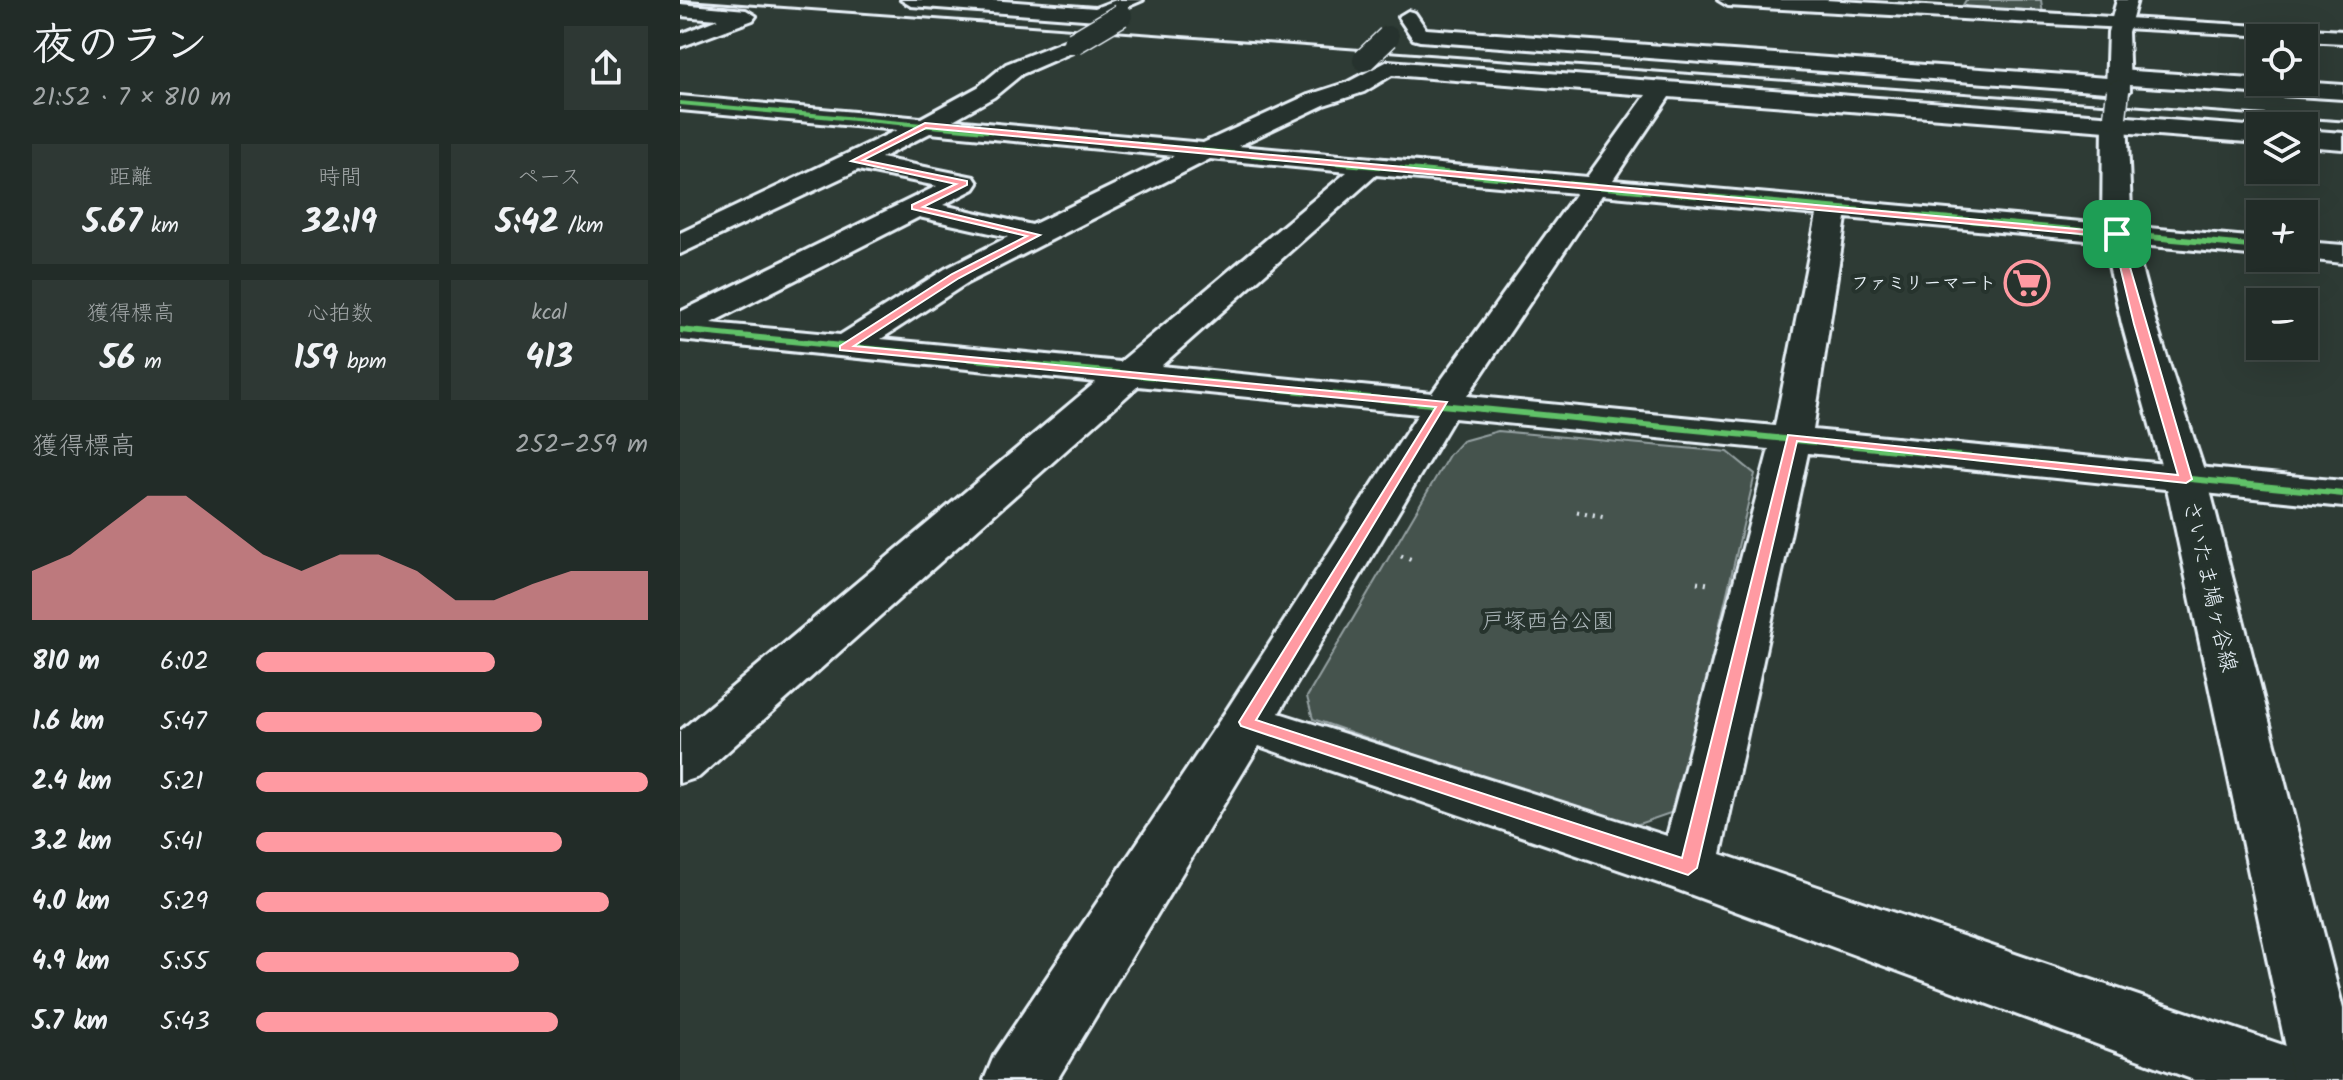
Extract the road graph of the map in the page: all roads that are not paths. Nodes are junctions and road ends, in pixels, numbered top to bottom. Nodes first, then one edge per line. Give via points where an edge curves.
1 (911, 0) edge
2 (1154, 0) edge
3 (1427, 0) edge
4 (1728, 0) edge
5 (2127, 0) edge
6 (1755, 1) edge
7 (1948, 6) edge
8 (1127, 8) edge
9 (680, 10) edge
10 (1408, 17) junction
11 (2116, 23) junction
12 (2343, 37) edge
13 (680, 41) edge
14 (1742, 43) junction
15 (1663, 88) junction
16 (2343, 92) edge
17 (2117, 99) junction
18 (1316, 100) junction
19 (680, 103) edge
20 (925, 125) junction
21 (2246, 131) edge
22 (2318, 139) edge
23 (2343, 141) edge
24 (1207, 151) junction
25 (855, 161) junction
26 (1370, 166) junction
27 (1594, 185) junction
28 (915, 207) junction
29 (1833, 208) junction
30 (2117, 234) junction
31 (1036, 235) junction
32 (680, 245) edge
33 (2246, 246) edge
34 (2318, 252) edge
35 (2343, 254) edge
36 (680, 328) edge
37 (844, 348) junction
38 (1126, 376) junction
39 (1443, 404) junction
40 (1792, 437) junction
41 (2186, 479) junction
42 (2343, 494) edge
43 (1247, 722) junction
44 (680, 762) edge
45 (1688, 868) junction
46 (1018, 1080) edge
47 (2286, 1080) edge
48 (2327, 1080) edge

1 - 8 street via 1097,14
2 - 8 street
3 - 10 street
4 - 6 street
5 - 11 street
6 - 7 street
6 - 14 street
7 - 11 street
8 - 20 street, bridge
9 - 13 street via 746,16
10 - 14 street via 1420,35
10 - 18 street, bridge
11 - 12 street
11 - 17 street, さいたま鳩ヶ谷線 via 2122,48
14 - 17 street
15 - 17 street
15 - 18 street via 1411,67 1388,68 1356,87
15 - 27 street
16 - 17 street
17 - 21 street
17 - 30 street, さいたま鳩ヶ谷線
18 - 24 street
19 - 20 street
20 - 24 street
20 - 25 street
22 - 23 street
24 - 26 street
24 - 31 street
25 - 28 street via 964,183
25 - 32 street
26 - 27 street
26 - 38 street
27 - 29 street
27 - 39 street
28 - 31 street
28 - 36 street
29 - 30 street
29 - 40 street
30 - 33 street
30 - 41 street, さいたま鳩ヶ谷線
31 - 37 street via 956,276
34 - 35 street
36 - 37 street
37 - 38 street
38 - 39 street
38 - 44 street
39 - 40 street
39 - 43 street
40 - 41 street
40 - 45 street
41 - 42 street
41 - 48 street, さいたま鳩ヶ谷線
43 - 45 street
43 - 46 street
45 - 47 street

